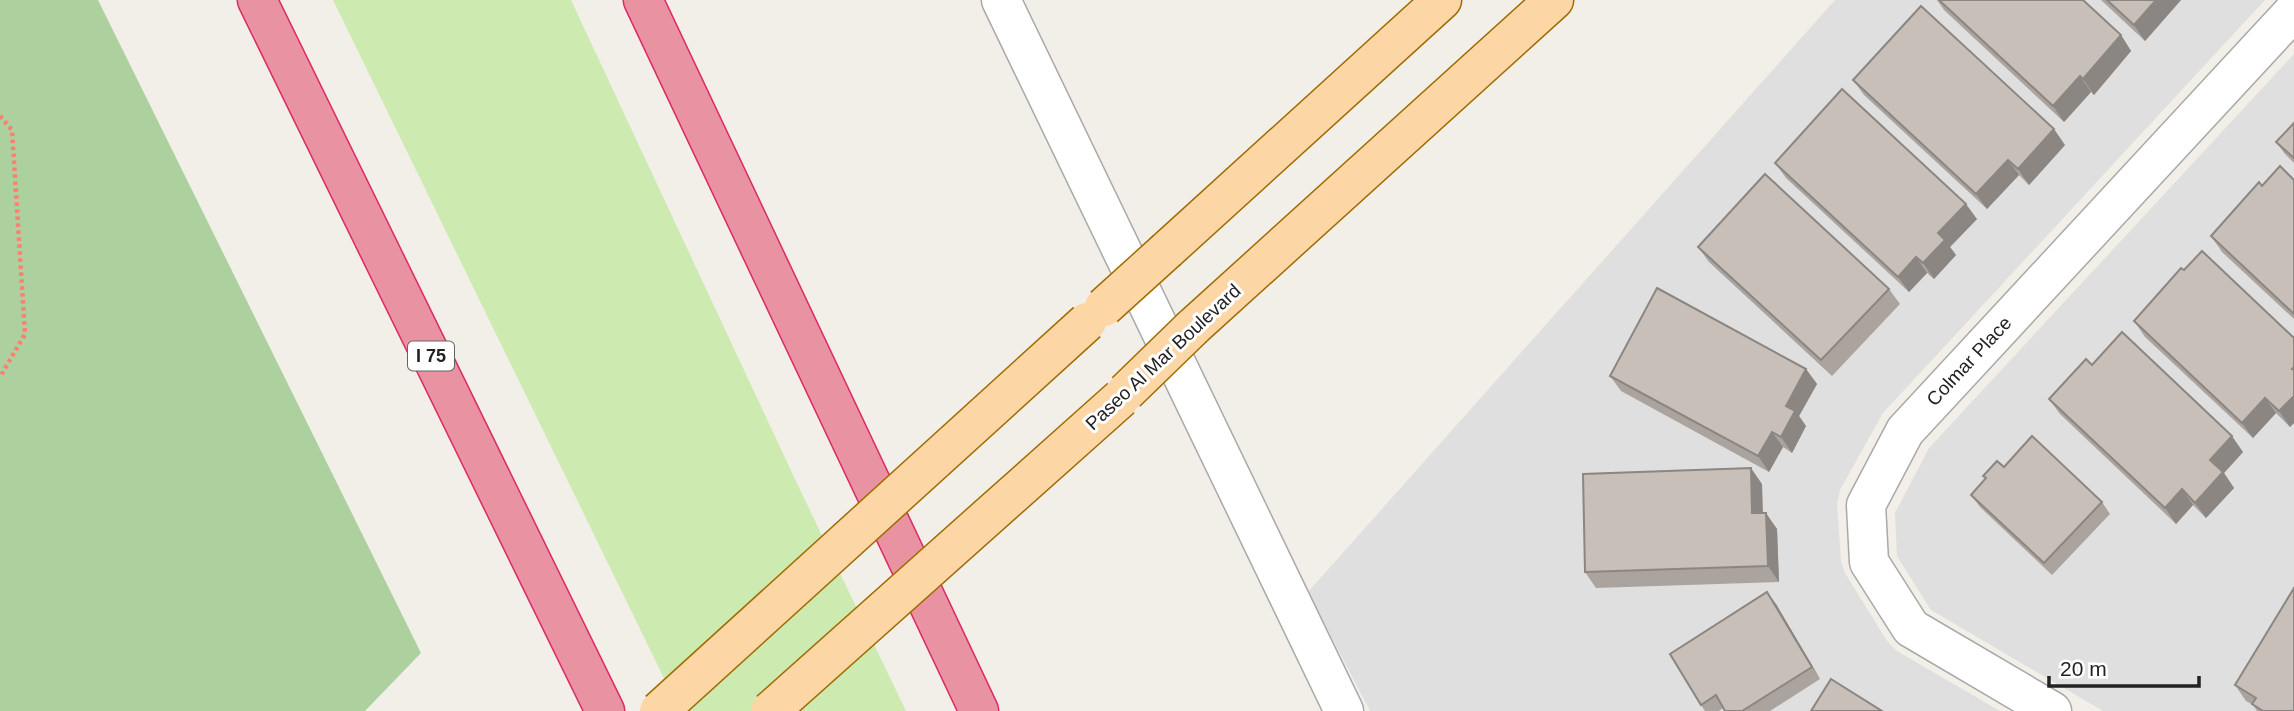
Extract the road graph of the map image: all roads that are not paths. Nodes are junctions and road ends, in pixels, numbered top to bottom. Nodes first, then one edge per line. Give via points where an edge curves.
1 (257, 0) edge
2 (643, 0) edge
3 (1002, 0) edge
4 (1443, 0) edge
5 (1554, 0) edge
6 (2294, 10) edge
7 (605, 711) edge
8 (659, 711) edge
9 (770, 711) edge
10 (979, 711) edge
11 (1344, 711) edge
12 (2052, 711) edge

1 - 7 highway, I 75
2 - 10 highway
3 - 11 street
4 - 8 main road, bridge
5 - 9 main road, Paseo Al Mar Boulevard, bridge via 1121,398
6 - 12 street, Colmar Place via 1905,431 1866,505 1869,562 1911,628

